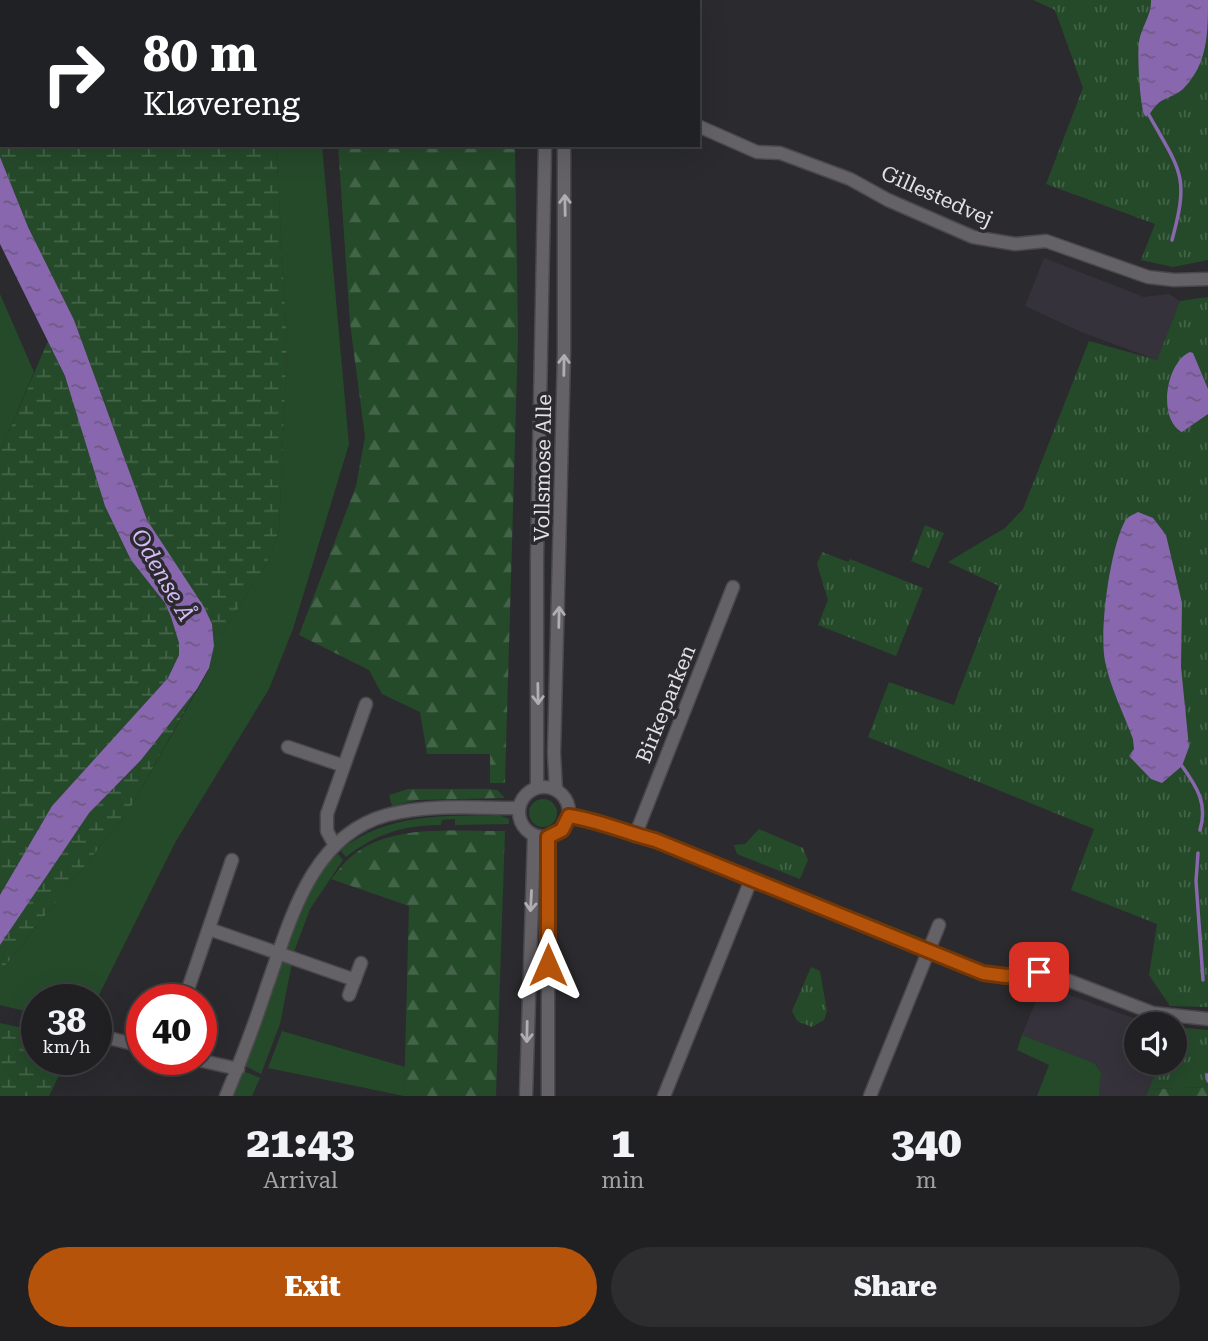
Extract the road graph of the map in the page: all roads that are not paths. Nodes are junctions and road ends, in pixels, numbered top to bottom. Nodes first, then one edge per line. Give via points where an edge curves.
1 (700, 127) edge
2 (545, 147) edge
3 (564, 147) edge
4 (1208, 279) edge
5 (733, 587) dead end
6 (366, 704) dead end
7 (288, 747) dead end
8 (344, 766) junction
9 (537, 788) junction
10 (555, 790) junction
11 (519, 808) junction
12 (569, 816) junction
13 (635, 835) junction
14 (534, 836) junction
15 (548, 837) junction
16 (335, 846) junction
17 (232, 860) dead end
18 (751, 880) junction
19 (939, 925) dead end
20 (209, 929) junction
21 (927, 951) junction
22 (279, 953) junction
23 (361, 963) dead end
24 (355, 980) junction
25 (190, 984) edge
26 (349, 995) dead end
27 (1208, 1019) edge
28 (217, 1064) edge
29 (238, 1069) junction
30 (226, 1096) edge
31 (526, 1096) edge
32 (548, 1096) edge
33 (664, 1096) edge
34 (870, 1096) edge

1 - 4 street, Gillestedvej via 757,152 780,153 858,182 973,237 1015,244 1046,241 1148,276
2 -> 9 street, Vollsmose Alle
10 -> 3 street, Vollsmose Alle
5 - 13 street, Birkeparken
6 - 8 street
7 - 8 street
8 - 16 street via 327,814 327,831
9 - 10 street
9 - 11 street via 525,796
10 - 12 street via 566,800
11 - 14 street via 523,827
11 - 16 street via 455,807 384,816
12 - 13 street
12 - 15 street via 562,830
13 - 18 street
14 - 15 street
14 -> 31 street
15 - 32 street
16 - 22 street via 297,900
17 - 20 street
18 - 21 street
18 - 33 street
19 - 21 street
20 - 22 street
20 - 25 street
21 - 27 street via 983,973 1049,973 1153,1013
21 - 34 street
22 - 24 street
22 - 29 street
23 - 24 street
24 - 26 street
28 - 29 street
29 - 30 street

